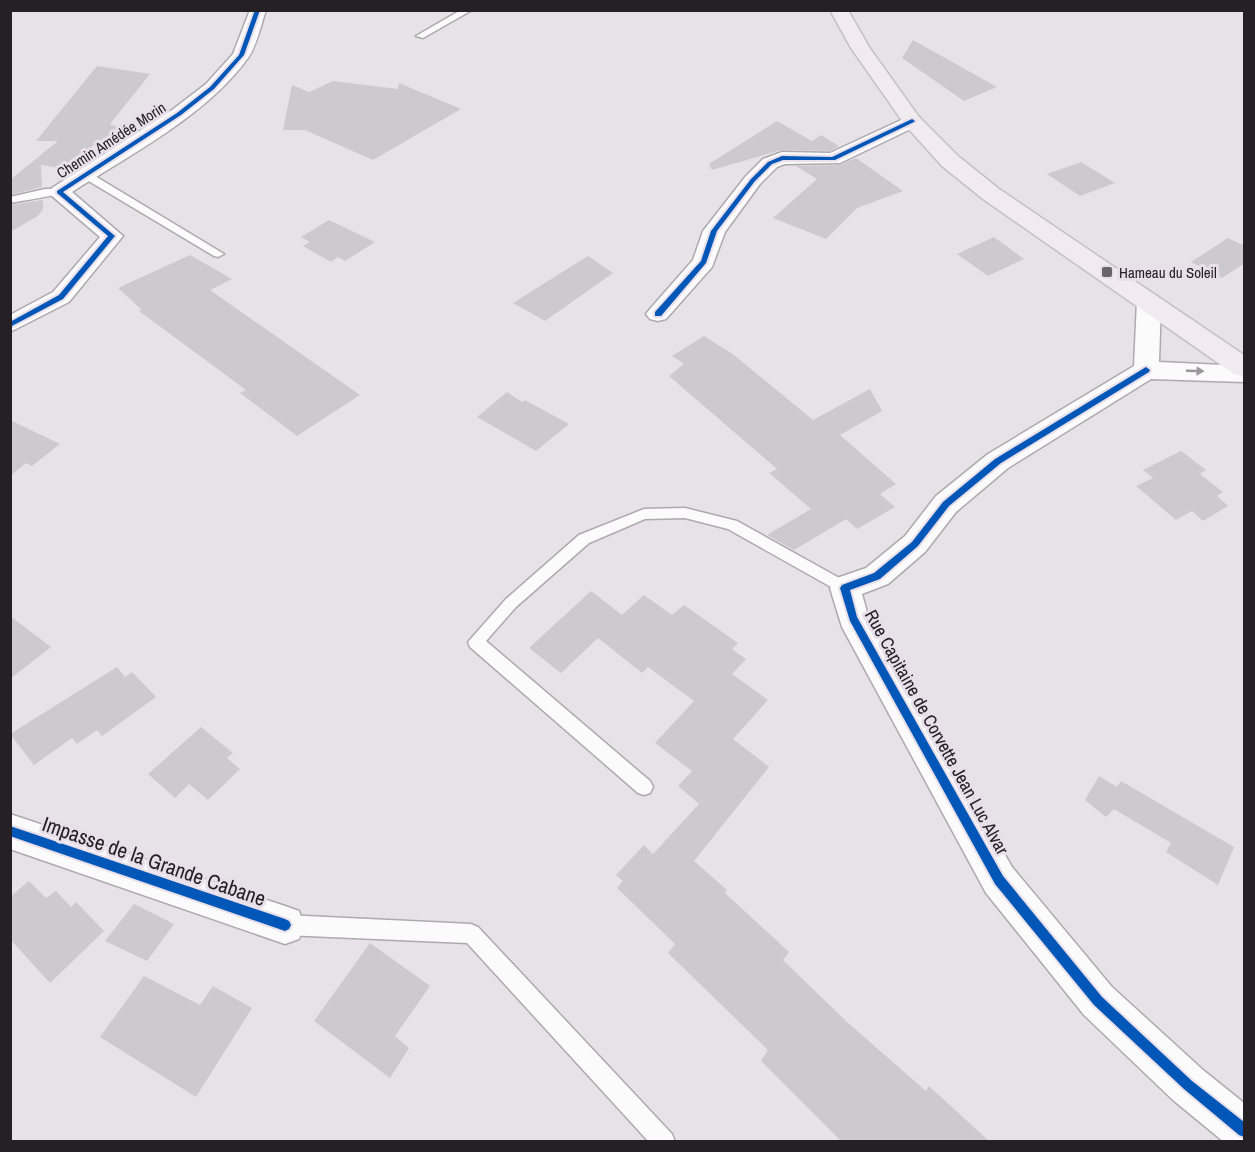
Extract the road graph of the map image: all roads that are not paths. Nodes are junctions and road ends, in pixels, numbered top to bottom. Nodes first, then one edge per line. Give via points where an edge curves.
1 (258, 10) edge
2 (468, 10) edge
3 (839, 10) edge
4 (850, 10) edge
5 (420, 36) dead end
6 (912, 121) junction
7 (86, 175) junction
8 (59, 192) junction
9 (10, 200) edge
10 (218, 254) dead end
11 (1149, 301) junction
12 (658, 314) dead end
13 (10, 325) edge
14 (1245, 353) edge
15 (1245, 368) edge
16 (1146, 370) junction
17 (1245, 374) edge
18 (845, 588) junction
19 (644, 787) dead end
20 (10, 831) edge
21 (285, 926) joint
22 (1245, 1130) edge
23 (664, 1142) edge

1 - 7 street, Chemin Amédée Morin via 242,56 212,88
2 - 5 lane
3 - 6 main road via 860,48
4 - 14 main road via 917,108 970,164
6 - 11 main road via 950,161 991,194
6 - 12 street via 833,159 782,159 770,163 714,231 704,262
7 - 8 street, Chemin Amédée Morin
7 - 10 lane
8 - 9 lane
8 - 13 street, Chemin Amédée Morin via 112,236 61,297
11 - 15 main road
11 - 16 street
16 -> 17 street
16 - 18 street via 998,461 946,504 915,544 877,576
18 - 19 lane via 732,525 685,513 644,514 584,539 511,603 476,642
18 - 22 street, Rue Capitaine de Corvette Jean Luc Alvar via 853,618 999,880 1098,1001 1188,1085
20 - 21 street, Impasse de la Grande Cabane
21 - 23 lane via 471,934

